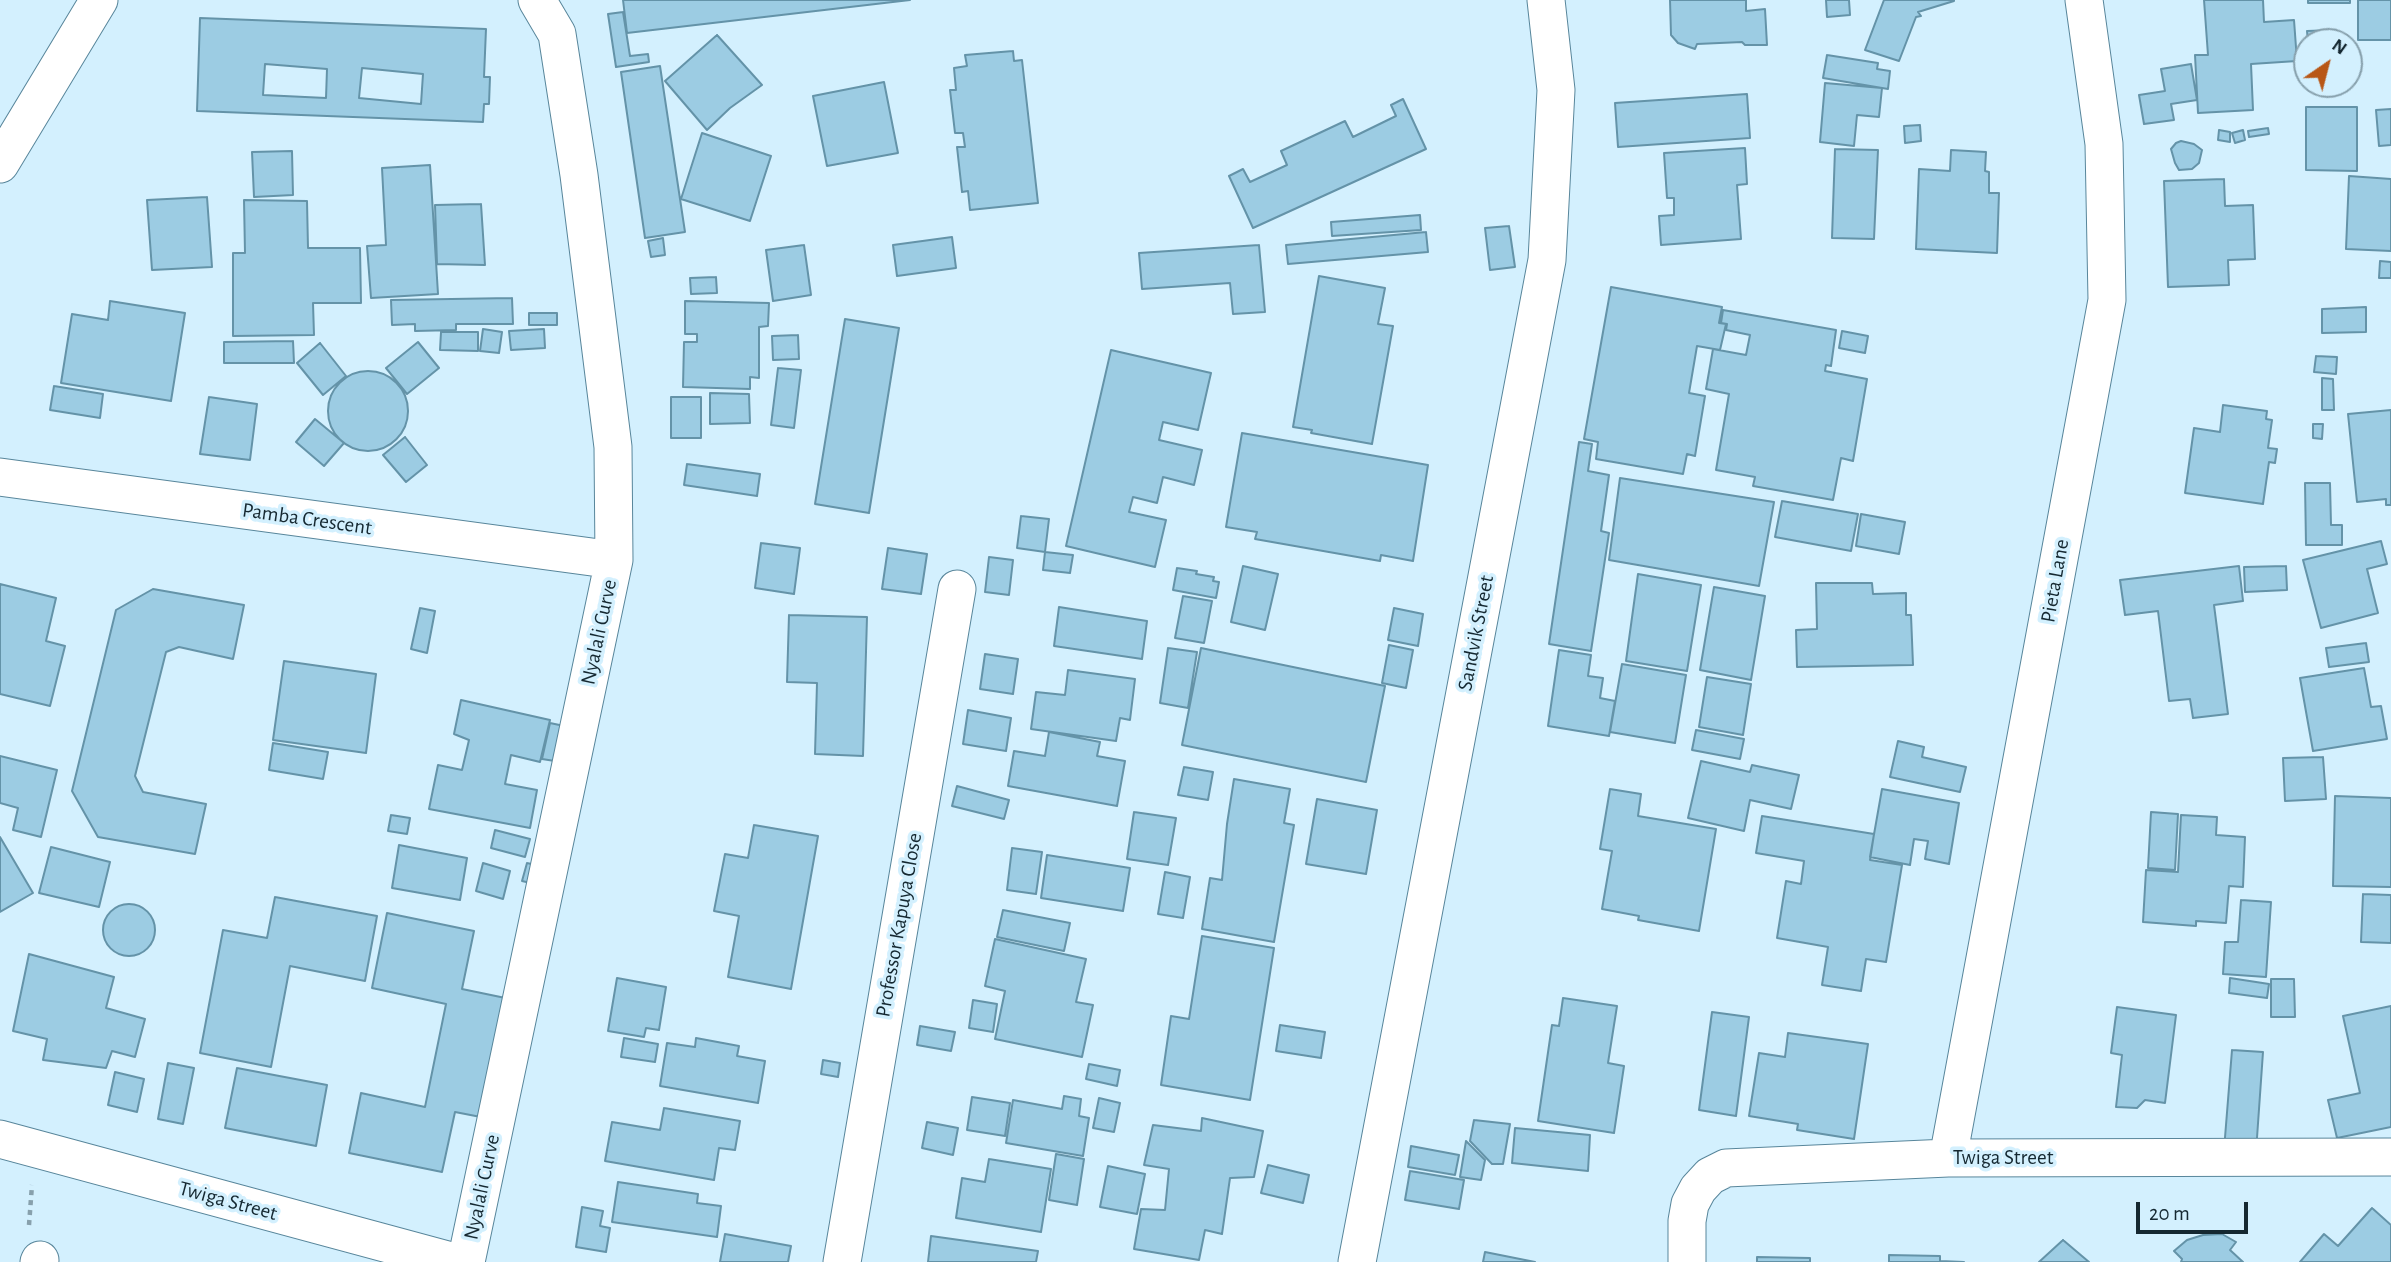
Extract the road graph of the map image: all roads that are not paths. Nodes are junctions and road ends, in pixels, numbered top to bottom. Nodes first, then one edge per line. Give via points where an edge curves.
1 (99, 0) edge
2 (537, 0) edge
3 (1546, 0) edge
4 (2084, 0) edge
5 (0, 164) edge
6 (0, 477) edge
7 (614, 560) junction
8 (957, 589) dead end
9 (0, 1139) edge
10 (2391, 1157) edge
11 (1948, 1158) junction
12 (455, 1262) edge
13 (466, 1262) edge
14 (842, 1262) edge
15 (1357, 1262) edge
16 (1687, 1262) edge

1 - 5 street
2 - 7 street, Nyalali Curve via 558,34 579,175 613,447
3 - 15 street, Sandvik Street via 1556,90 1547,260
4 - 11 street, Pieta Lane via 2104,144 2106,300
6 - 7 street, Pamba Crescent
7 - 13 street, Nyalali Curve
8 - 14 street, Professor Kapuya Close
9 - 12 street, Twiga Street
10 - 11 street, Twiga Street
11 - 16 street, Twiga Street via 1726,1168 1710,1176 1690,1204

